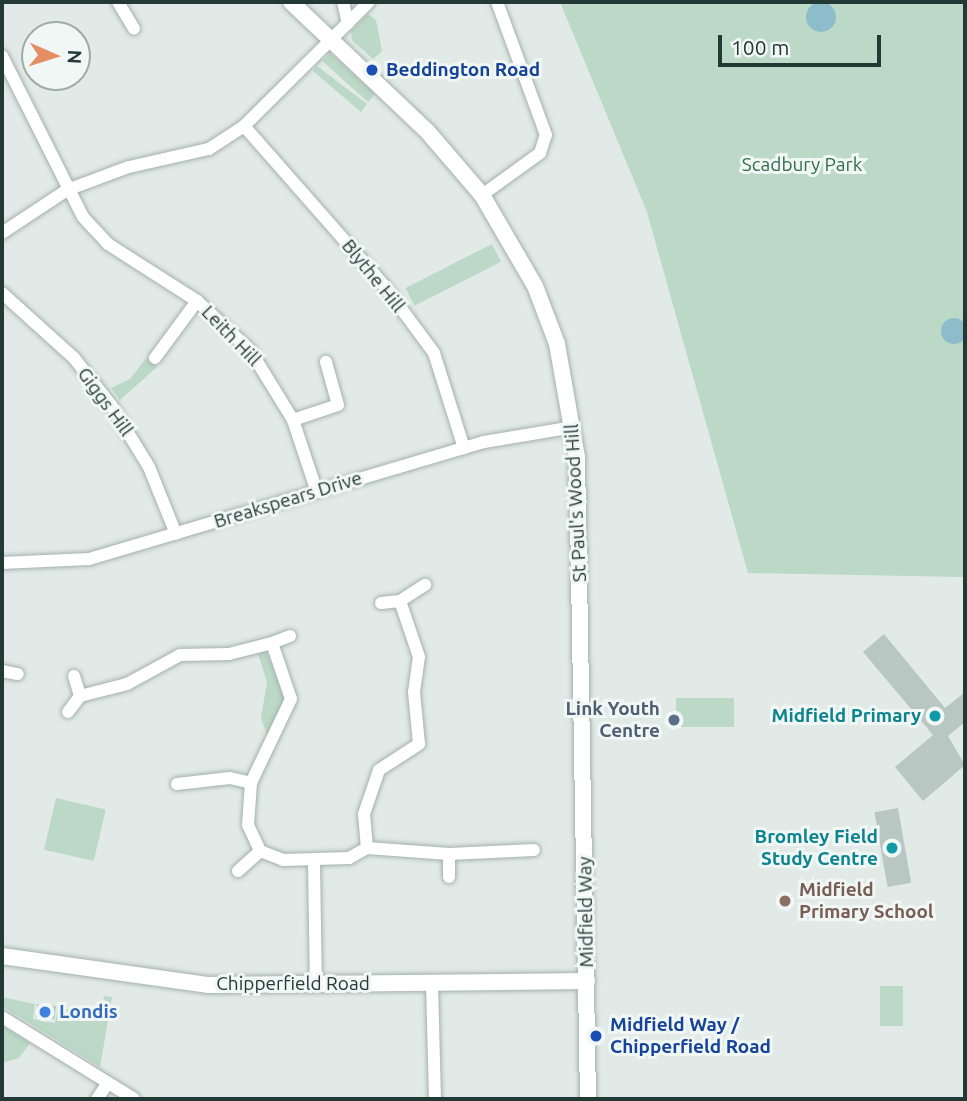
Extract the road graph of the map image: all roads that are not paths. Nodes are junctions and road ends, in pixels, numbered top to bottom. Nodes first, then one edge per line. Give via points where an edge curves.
1 (118, 2) edge
2 (291, 2) edge
3 (343, 2) edge
4 (369, 2) edge
5 (497, 2) edge
6 (348, 23) junction
7 (134, 29) dead end
8 (327, 41) junction
9 (2, 56) edge
10 (244, 126) junction
11 (67, 190) junction
12 (482, 194) junction
13 (2, 233) edge
14 (2, 293) edge
15 (197, 301) junction
16 (155, 358) dead end
17 (326, 362) dead end
18 (292, 420) junction
19 (574, 427) junction
20 (464, 448) junction
21 (317, 492) junction
22 (176, 534) junction
23 (2, 564) edge
24 (425, 585) dead end
25 (400, 601) junction
26 (381, 603) dead end
27 (290, 636) dead end
28 (272, 643) junction
29 (2, 671) edge
30 (18, 674) dead end
31 (74, 676) dead end
32 (79, 696) junction
33 (68, 712) dead end
34 (583, 725) joint
35 (251, 783) junction
36 (177, 784) dead end
37 (367, 848) junction
38 (534, 850) dead end
39 (260, 851) junction
40 (449, 854) junction
41 (314, 863) junction
42 (238, 871) dead end
43 (449, 877) dead end
44 (2, 956) edge
45 (587, 981) junction
46 (316, 984) junction
47 (432, 984) junction
48 (2, 1017) edge
49 (107, 1084) junction
50 (97, 1099) edge
51 (134, 1099) edge
52 (435, 1099) edge
53 (589, 1099) edge

1 - 7 street
2 - 8 street, St Paul's Wood Hill
3 - 6 street
4 - 6 street
5 - 12 street via 546,135 540,153
6 - 8 street
8 - 10 street
8 - 12 street, St Paul's Wood Hill via 427,131
9 - 11 street, Leith Hill
10 - 11 street via 209,149 129,166
10 - 20 street, Blythe Hill via 383,284 433,353
11 - 13 street
11 - 15 street, Leith Hill via 108,244
12 - 19 street, St Paul's Wood Hill via 545,312
14 - 22 street, Giggs Hill via 74,358 111,405 149,467
15 - 16 street
15 - 18 street, Leith Hill via 250,350
17 - 18 street via 338,405
18 - 21 street, Leith Hill
19 - 20 street, Breakspears Drive
19 - 34 street, St Paul's Wood Hill
20 - 21 street, Breakspears Drive
21 - 22 street, Breakspears Drive
22 - 23 street, Breakspears Drive via 79,561
24 - 25 street
25 - 26 street
25 - 37 street via 419,657 414,692 419,744 379,770 364,814
27 - 28 street
28 - 32 street via 229,654 180,655 127,684
28 - 35 street via 291,699
29 - 30 street
31 - 32 street
32 - 33 street
34 - 45 street, Midfield Way
35 - 36 street via 230,778
35 - 39 street via 248,825
37 - 40 street
37 - 41 street
38 - 40 street
39 - 41 street
39 - 42 street
40 - 43 street
41 - 46 street
44 - 46 street, Chipperfield Road via 209,985
45 - 47 street, Chipperfield Road
45 - 53 street, Midfield Way
46 - 47 street, Chipperfield Road
47 - 52 street
48 - 49 street
49 - 50 street
49 - 51 street

